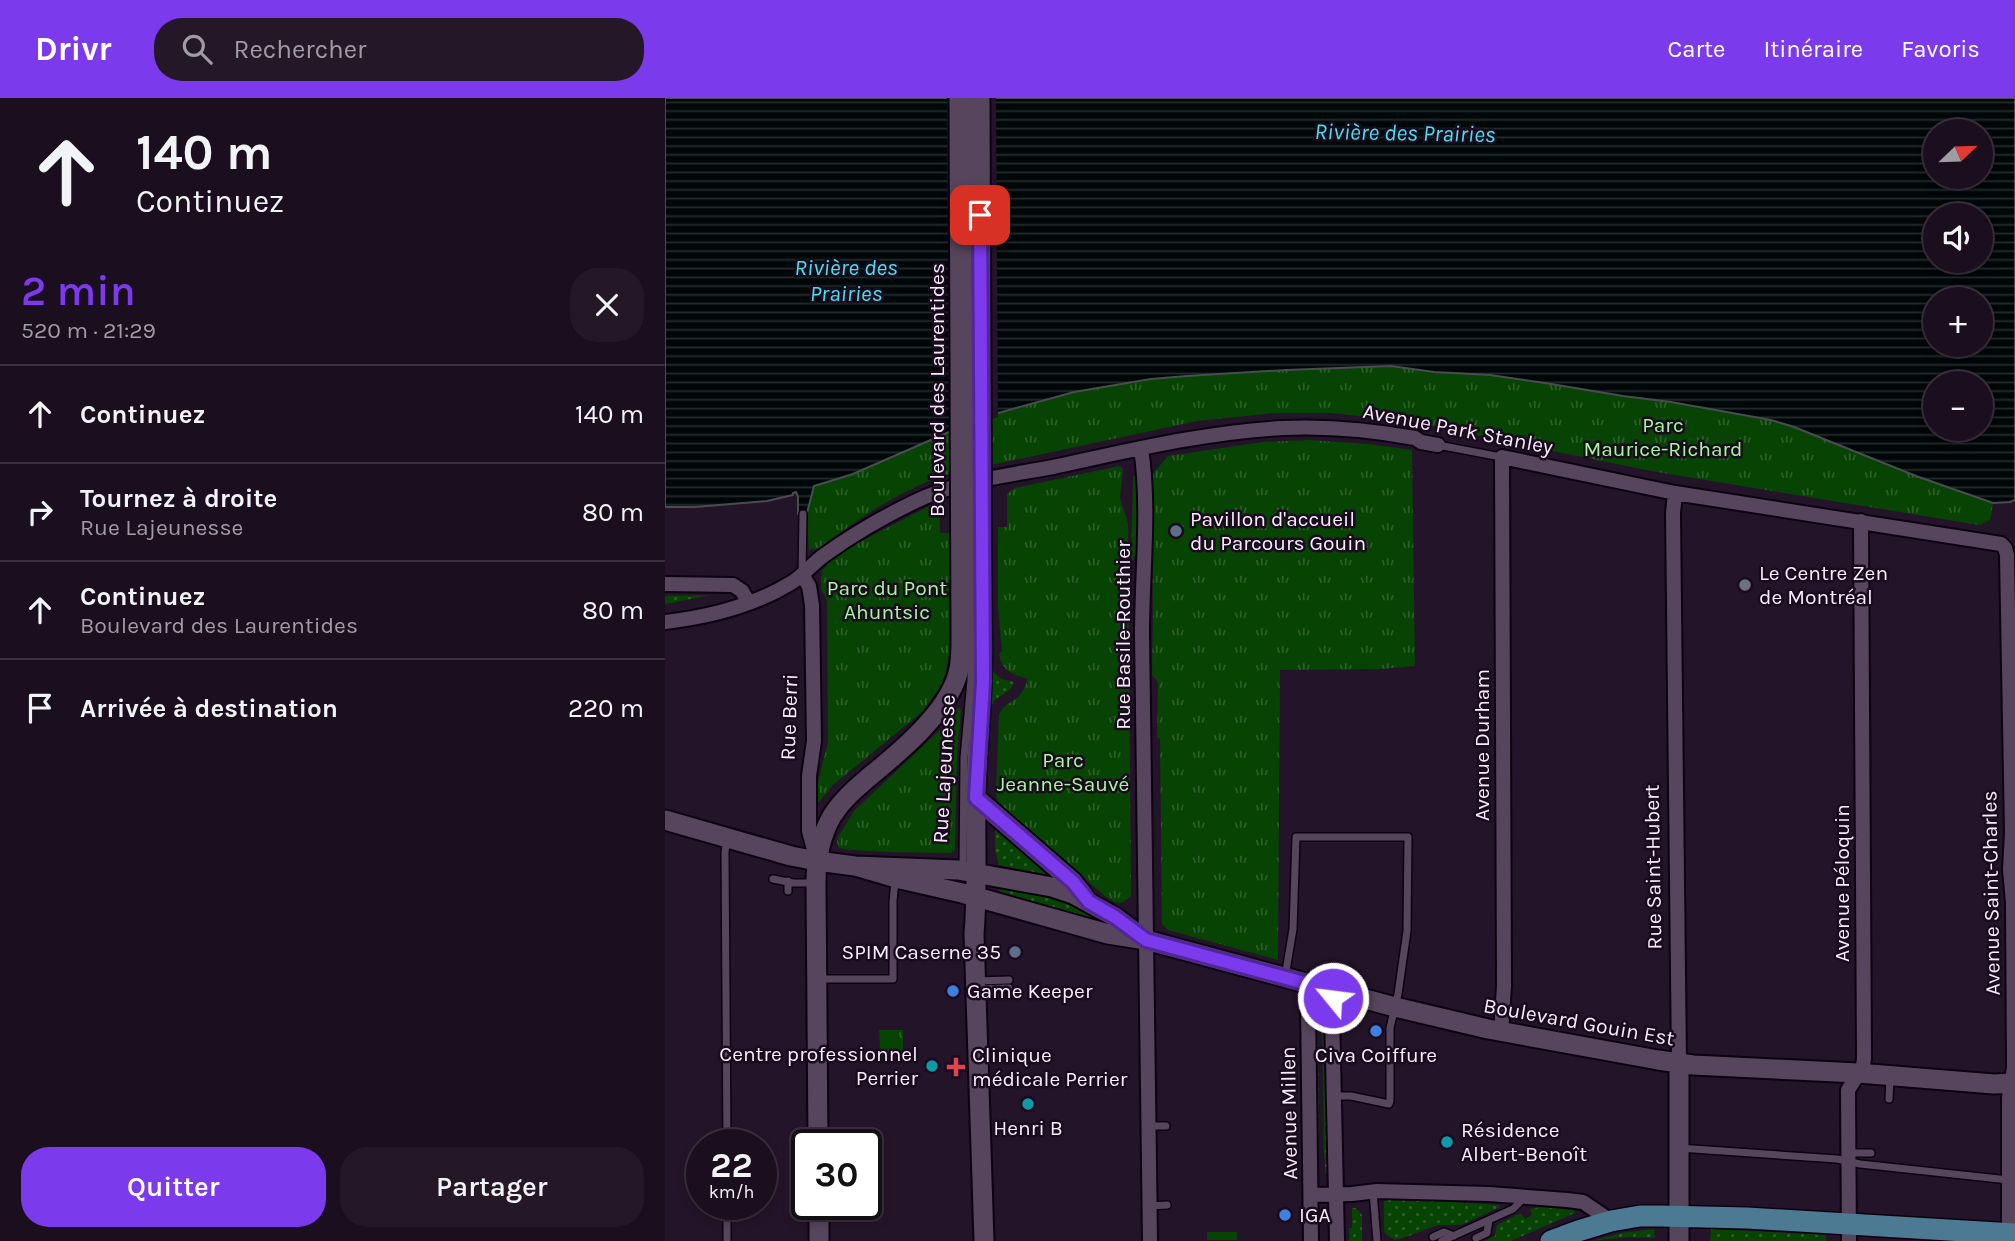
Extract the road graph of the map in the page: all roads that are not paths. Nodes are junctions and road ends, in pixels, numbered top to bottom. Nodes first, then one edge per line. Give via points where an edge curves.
1 (958, 98) edge
2 (969, 98) edge
3 (980, 98) edge
4 (1438, 445) joint
5 (1141, 449) junction
6 (1502, 457) junction
7 (1675, 493) junction
8 (803, 513) dead end
9 (1861, 521) junction
10 (2003, 545) joint
11 (2011, 569) edge
12 (803, 575) junction
13 (665, 584) edge
14 (749, 603) junction
15 (665, 622) edge
16 (971, 640) junction
17 (976, 798) junction
18 (665, 820) edge
19 (727, 838) junction
20 (817, 861) junction
21 (897, 872) junction
22 (969, 872) junction
23 (773, 879) dead end
24 (787, 881) junction
25 (815, 883) junction
26 (788, 891) dead end
27 (976, 897) junction
28 (2014, 897) edge
29 (1089, 902) junction
30 (1146, 940) junction
31 (1284, 978) junction
32 (817, 979) junction
33 (1009, 984) dead end
34 (976, 985) junction
35 (1310, 985) junction
36 (1334, 991) junction
37 (1395, 1007) junction
38 (1501, 1032) junction
39 (1679, 1063) junction
40 (1859, 1073) junction
41 (1890, 1076) junction
42 (2013, 1083) edge
43 (1334, 1096) junction
44 (1889, 1099) dead end
45 (1148, 1126) junction
46 (1166, 1126) dead end
47 (727, 1129) edge
48 (818, 1129) edge
49 (1679, 1148) junction
50 (1871, 1153) dead end
51 (1849, 1157) junction
52 (2009, 1180) junction
53 (1373, 1191) junction
54 (1311, 1195) junction
55 (1336, 1195) junction
56 (1525, 1197) junction
57 (1167, 1205) dead end
58 (1150, 1206) junction
59 (1679, 1216) junction
60 (727, 1220) edge
61 (819, 1220) edge
62 (1489, 1220) junction
63 (1611, 1221) junction
64 (1849, 1233) edge
65 (1454, 1236) junction
66 (2011, 1236) edge
67 (1433, 1237) dead end
68 (1476, 1238) dead end
69 (727, 1241) edge
70 (819, 1241) edge
71 (983, 1241) edge
72 (1150, 1241) edge
73 (1311, 1241) edge
74 (1336, 1241) edge
75 (1377, 1241) edge
76 (1442, 1241) edge
77 (1551, 1241) edge
78 (1679, 1241) edge

1 - 16 main road, Boulevard des Laurentides, bridge
2 - 16 lane, Boulevard des Laurentides, bridge
3 - 16 main road, Boulevard des Laurentides, bridge
4 - 5 street, Avenue Park Stanley via 1364,431 1286,428
4 - 6 lane, Avenue Park Stanley
5 - 12 street, Avenue Park Stanley via 932,494 837,546
5 - 30 street, Rue Basile-Routhier
6 - 7 street, Avenue Park Stanley
6 - 38 street, Avenue Durham
7 - 9 street, Avenue Park Stanley
7 - 39 street, Rue Saint-Hubert
8 - 12 lane
9 - 10 street, Avenue Park Stanley
9 - 40 street, Avenue Péloquin via 1864,1063
10 - 11 street, Avenue Saint-Charles
11 - 28 street, Avenue Saint-Charles via 2010,879
12 - 14 street, Avenue Park Stanley
12 - 20 street, Rue Berri via 812,605 814,741 809,831
13 - 14 street via 733,584
14 - 15 street, Avenue Park Stanley
16 - 17 main road, Rue Lajeunesse via 983,682
16 - 20 main road, Rue Berri via 942,707 842,802 823,834
16 - 22 lane, Rue Lajeunesse via 964,758
17 - 22 main road, Rue Lajeunesse
17 - 29 main road via 1073,882
18 - 19 main road, Boulevard Gouin Est
19 - 20 main road, Boulevard Gouin Est
19 - 47 lane
20 - 21 main road, Boulevard Gouin Est
20 - 25 main road, Rue Berri
21 - 22 main road, Boulevard Gouin Est
21 - 27 main road, Boulevard Gouin Est
21 - 32 lane via 893,979
22 - 27 main road, Rue Lajeunesse
22 - 29 main road, Boulevard Gouin Est via 1059,889
23 - 24 lane
24 - 25 lane
24 - 26 lane
25 - 32 main road, Rue Berri
27 - 30 main road, Boulevard Gouin Est
27 - 34 main road, Rue Lajeunesse
28 - 42 street, Avenue Saint-Charles
29 - 30 main road, Boulevard Gouin Est
30 - 31 main road, Boulevard Gouin Est
30 - 45 street, Rue Basile-Routhier
31 - 35 main road, Boulevard Gouin Est
31 - 37 lane via 1293,929 1296,837 1408,838 1406,942
32 - 48 main road, Rue Berri
33 - 34 lane
34 - 71 main road, Rue Lajeunesse
35 - 36 main road, Boulevard Gouin Est
35 - 54 street, Avenue Millen
36 - 37 main road, Boulevard Gouin Est
36 - 43 street
37 - 38 main road, Boulevard Gouin Est
37 - 43 lane via 1389,1034 1389,1104
38 - 39 main road, Boulevard Gouin Est
39 - 40 main road, Boulevard Gouin Est
39 - 49 main road, Rue Saint-Hubert
40 - 41 main road, Boulevard Gouin Est
40 - 51 street, Avenue Péloquin via 1849,1090
41 - 42 main road, Boulevard Gouin Est
41 - 44 lane
42 - 52 street, Avenue Saint-Charles
43 - 55 street
45 - 46 lane
45 - 58 street, Rue Basile-Routhier
49 - 51 lane
49 - 59 main road, Rue Saint-Hubert
50 - 51 lane
51 - 52 lane via 1860,1164
51 - 64 street, Avenue Péloquin
52 - 66 street, Avenue Saint-Charles
53 - 55 street
53 - 56 street
53 - 75 lane
54 - 55 street
54 - 73 street, Avenue Millen
55 - 74 street
56 - 62 lane via 1513,1209
56 - 63 street via 1579,1201
57 - 58 lane
58 - 72 street, Rue Basile-Routhier
59 - 63 main road
59 - 64 main road via 1737,1217
59 - 78 main road, Rue Saint-Hubert
60 - 69 lane
61 - 70 main road
62 - 65 lane
62 - 68 lane via 1487,1233
63 - 77 main road
64 - 66 main road
65 - 67 lane via 1444,1232
65 - 76 lane

